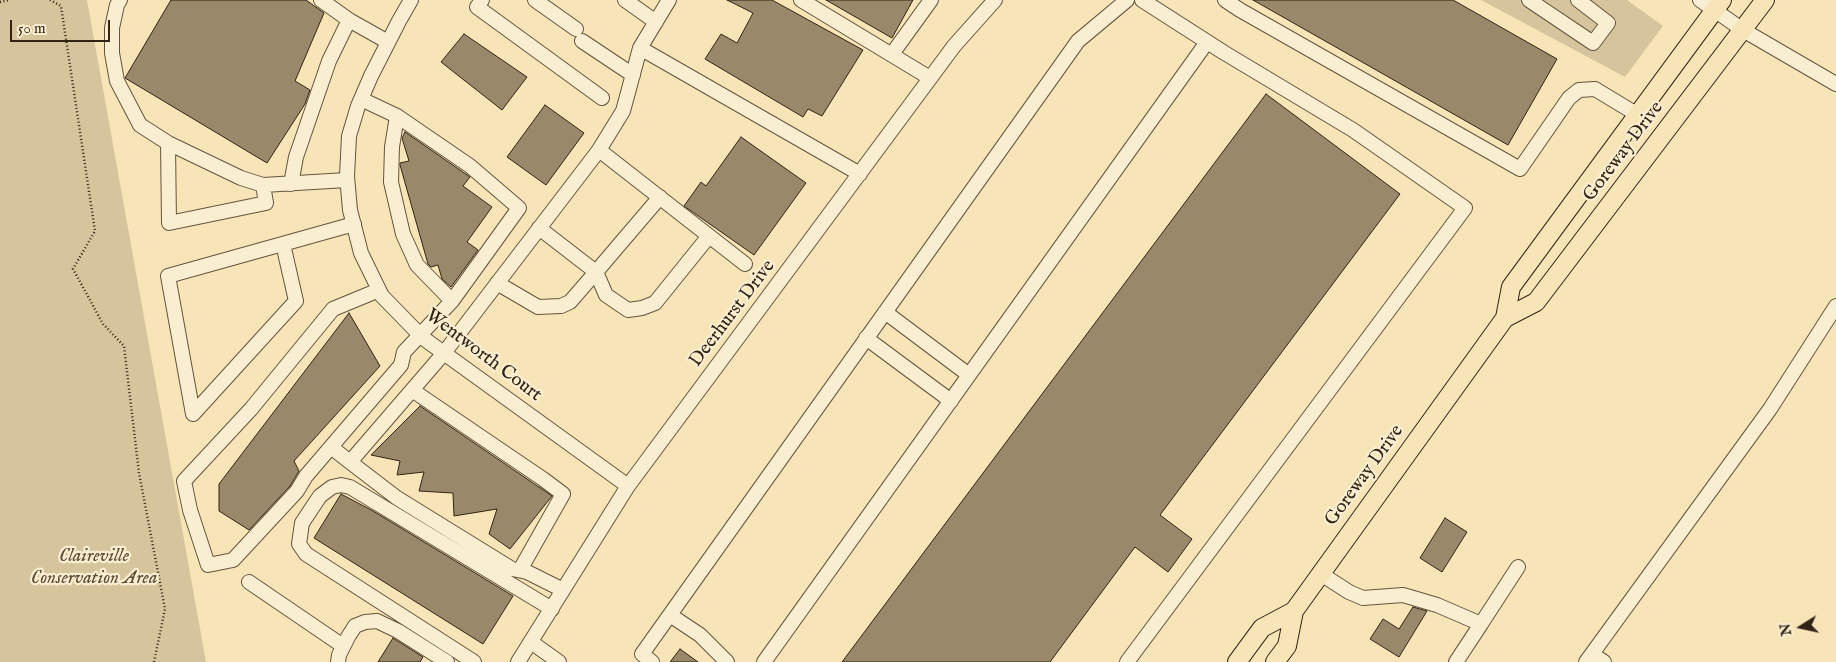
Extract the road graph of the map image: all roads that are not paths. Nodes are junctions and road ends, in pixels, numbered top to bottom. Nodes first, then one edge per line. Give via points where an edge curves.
1 (120, 0) edge
2 (321, 0) edge
3 (412, 0) edge
4 (482, 0) edge
5 (535, 0) edge
6 (625, 0) edge
7 (669, 0) edge
8 (801, 0) edge
9 (931, 0) edge
10 (995, 0) edge
11 (1128, 0) edge
12 (1142, 0) edge
13 (1226, 0) edge
14 (1529, 0) edge
15 (1578, 0) edge
16 (1700, 0) edge
17 (1765, 0) edge
18 (1718, 5) edge
19 (349, 20) junction
20 (656, 22) junction
21 (1743, 30) junction
22 (388, 42) junction
23 (1207, 42) junction
24 (640, 48) junction
25 (892, 54) junction
26 (633, 75) junction
27 (930, 78) junction
28 (1836, 84) edge
29 (602, 98) dead end
30 (361, 99) junction
31 (1638, 115) junction
32 (397, 116) junction
33 (168, 143) junction
34 (599, 150) junction
35 (860, 174) junction
36 (347, 180) junction
37 (291, 184) junction
38 (263, 185) junction
39 (660, 197) junction
40 (354, 224) junction
41 (539, 228) junction
42 (709, 236) junction
43 (283, 244) junction
44 (745, 264) dead end
45 (596, 272) junction
46 (496, 283) junction
47 (379, 290) junction
48 (452, 301) junction
49 (1836, 306) edge
50 (885, 312) junction
51 (1505, 318) junction
52 (420, 334) junction
53 (866, 338) junction
54 (444, 352) junction
55 (970, 375) junction
56 (412, 390) junction
57 (951, 401) junction
58 (330, 447) junction
59 (350, 462) junction
60 (628, 486) junction
61 (1518, 567) dead end
62 (520, 570) junction
63 (1321, 574) junction
64 (249, 582) dead end
65 (563, 590) junction
66 (552, 608) junction
67 (1294, 611) junction
68 (670, 615) junction
69 (1480, 624) junction
70 (531, 642) junction
71 (343, 646) junction
72 (1594, 659) edge
73 (338, 662) edge
74 (447, 662) edge
75 (474, 662) edge
76 (518, 662) edge
77 (558, 662) edge
78 (652, 662) edge
79 (727, 662) edge
80 (764, 662) edge
81 (1127, 662) edge
82 (1237, 662) edge
83 (1275, 662) edge
84 (1456, 662) edge

1 - 33 street via 112,28 117,80 140,125
2 - 19 street
3 - 22 street, Wentworth Court
4 - 29 street via 477,7
5 - 26 street
6 - 20 street
7 - 20 street
8 - 25 street
9 - 25 street
10 - 27 street, Deerhurst Drive
11 - 50 street via 1078,41
12 - 23 street
13 - 31 street via 1520,169 1569,98 1579,90 1595,89
14 - 15 street via 1593,43 1608,22
16 - 18 street
17 - 21 main road, Goreway Drive
18 - 21 street
18 - 31 main road, Goreway Drive
19 - 22 street
19 - 37 street via 329,61 296,156
20 - 24 street
21 - 28 street
21 - 51 main road, Goreway Drive via 1536,302
22 - 30 street, Wentworth Court
23 - 55 street
23 - 81 street via 1353,130 1465,208
24 - 26 street
24 - 35 street
25 - 27 street
26 - 34 street via 623,111
27 - 35 street, Deerhurst Drive
30 - 32 street
30 - 36 street, Wentworth Court via 348,136
31 - 51 main road, Goreway Drive via 1512,287
32 - 48 street via 391,182 403,234 417,265
32 - 48 street via 470,166 519,208
33 - 38 street
33 - 38 street via 169,223 266,202
34 - 39 street
34 - 41 street
35 - 60 street, Deerhurst Drive
36 - 37 street
36 - 40 street, Wentworth Court
37 - 38 street
39 - 42 street
39 - 45 street
40 - 43 street
40 - 47 street, Wentworth Court via 361,253
41 - 45 street
41 - 46 street
42 - 44 street
42 - 45 street via 655,303 642,308 628,310 606,295
43 - 43 street via 168,276 193,414 296,301
45 - 46 street via 570,302 561,306 538,307
46 - 54 street
47 - 52 street, Wentworth Court
47 - 58 street via 333,309 251,409 184,481 208,565 233,560 297,491
48 - 52 street
49 - 72 street via 1770,409
50 - 53 street
50 - 55 street
51 - 63 main road, Goreway Drive
52 - 54 street, Wentworth Court
52 - 58 street via 404,352 401,366
53 - 57 street
53 - 68 street
54 - 56 street
54 - 60 street, Wentworth Court
55 - 57 street
56 - 59 street
56 - 62 street via 563,494
57 - 80 street
58 - 59 street
59 - 62 street via 397,498 512,570
60 - 65 street, Deerhurst Drive
61 - 69 street
62 - 65 street
63 - 67 main road, Goreway Drive
63 - 69 street via 1363,598 1403,596
64 - 71 street
65 - 66 street, Deerhurst Drive
66 - 70 street, Deerhurst Drive
66 - 75 street via 350,487 332,487 320,496 302,523 299,544 306,554
67 - 82 main road, Goreway Drive via 1262,628
67 - 83 main road, Goreway Drive via 1287,646
68 - 78 street via 642,654
68 - 79 street via 700,635
69 - 84 street
70 - 76 street, Deerhurst Drive
70 - 77 street
71 - 73 street
71 - 74 street via 355,626 378,621

